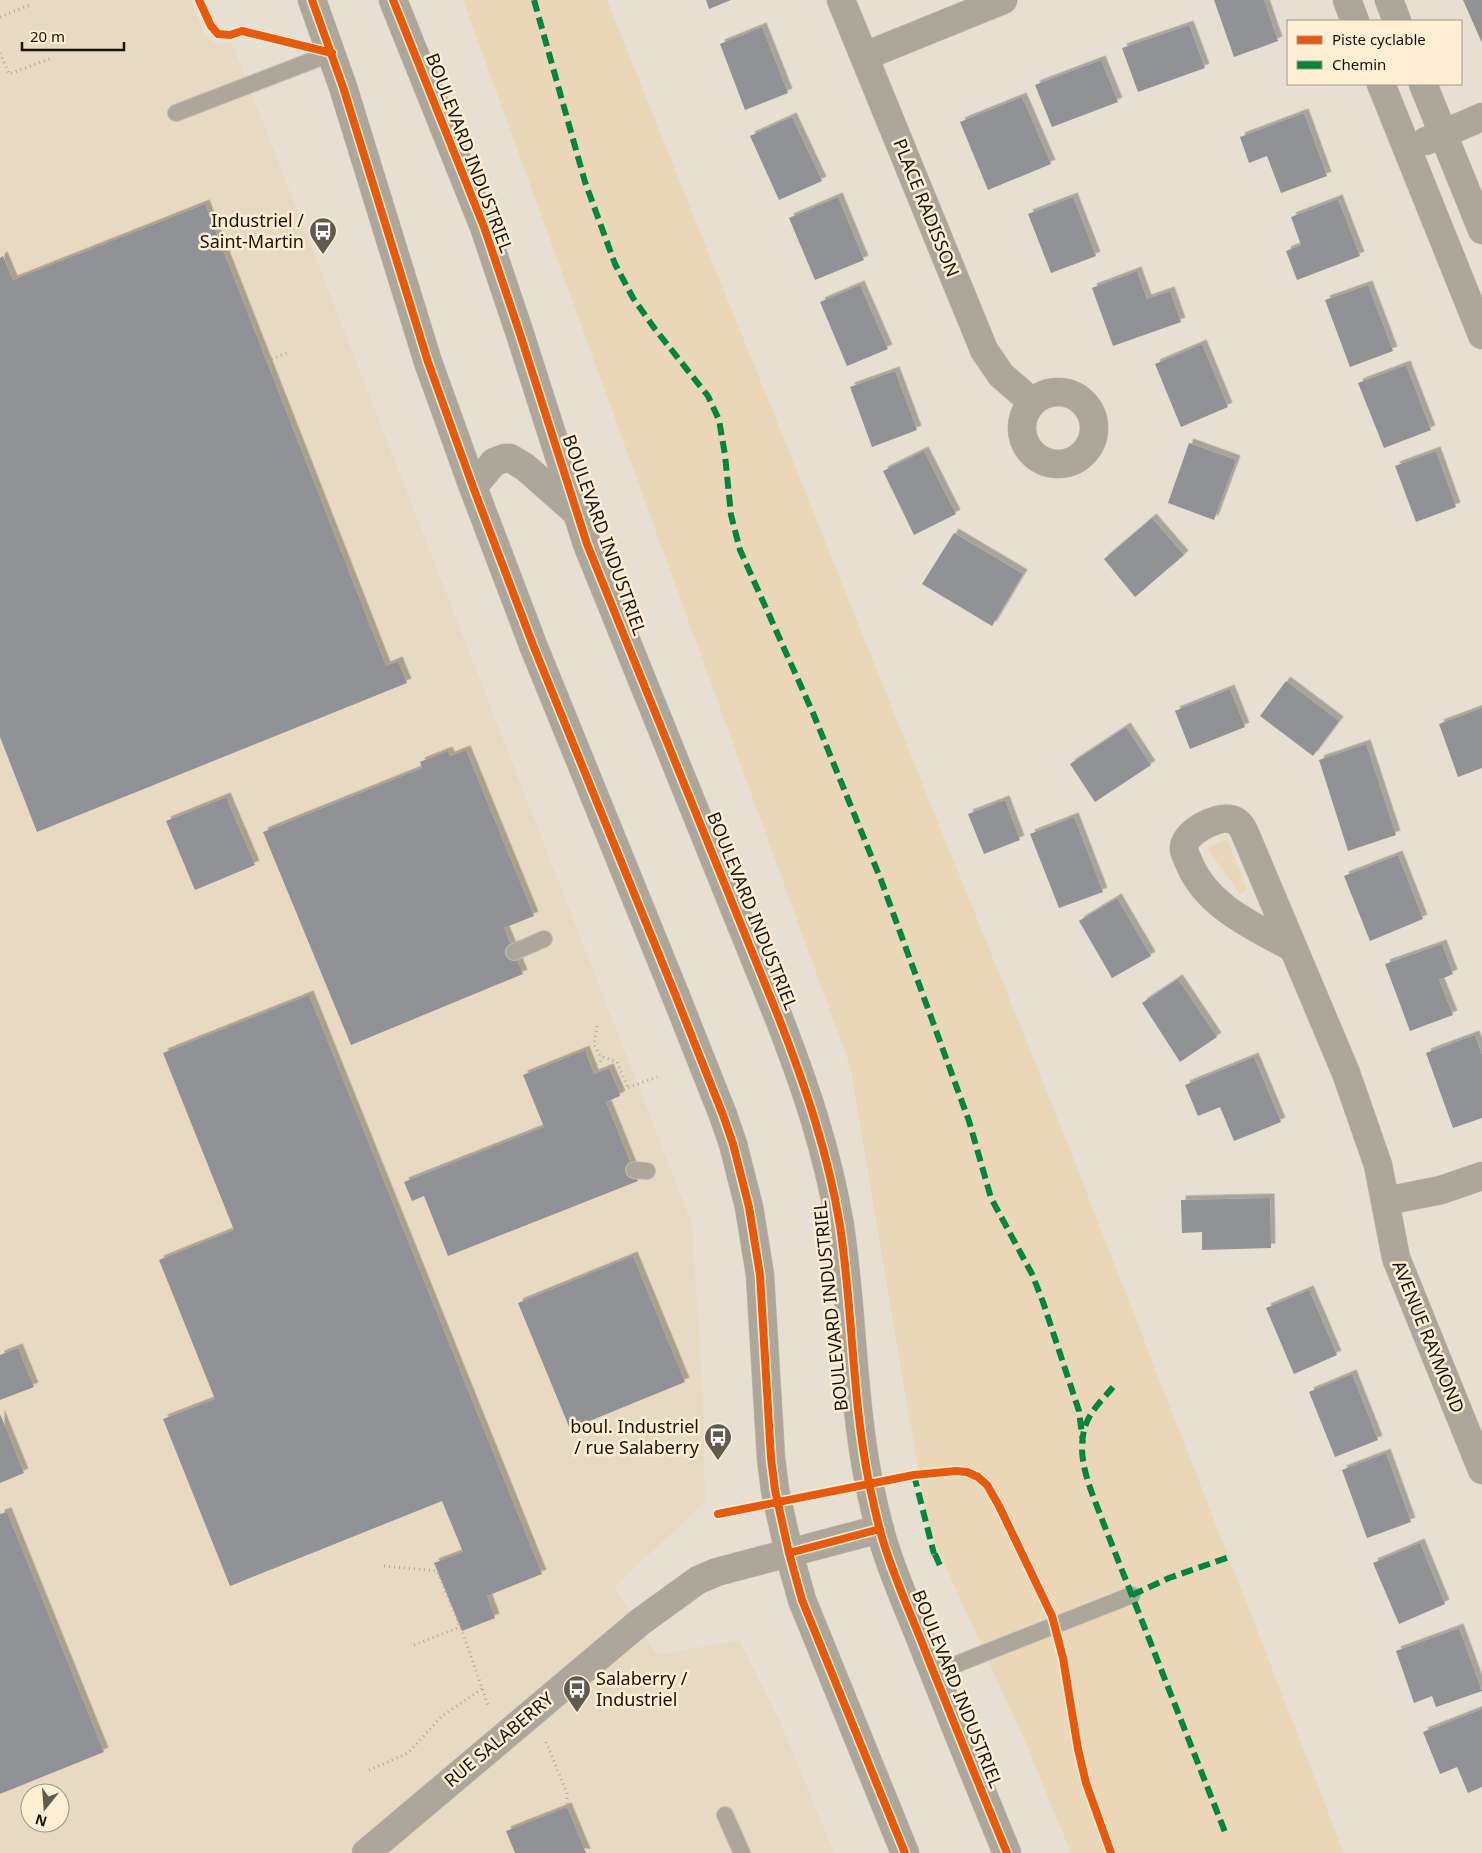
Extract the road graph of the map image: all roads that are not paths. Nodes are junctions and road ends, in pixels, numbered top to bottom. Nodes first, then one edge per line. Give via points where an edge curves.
1 (312, 0) edge
2 (393, 0) edge
3 (842, 0) edge
4 (1003, 0) edge
5 (1347, 0) edge
6 (1389, 0) edge
7 (1355, 20) edge
8 (1397, 20) edge
9 (332, 53) junction
10 (864, 56) junction
11 (1381, 85) edge
12 (1423, 85) edge
13 (176, 113) dead end
14 (1482, 117) edge
15 (1443, 134) junction
16 (1407, 148) junction
17 (1482, 230) edge
18 (1482, 335) edge
19 (1032, 402) dead end
20 (473, 487) junction
21 (576, 512) junction
22 (544, 938) dead end
23 (1293, 948) junction
24 (514, 952) dead end
25 (1482, 1176) edge
26 (1386, 1201) junction
27 (1482, 1470) edge
28 (880, 1529) junction
29 (789, 1553) junction
30 (1132, 1595) dead end
31 (934, 1673) junction
32 (726, 1815) dead end
33 (366, 1853) edge
34 (742, 1853) edge
35 (905, 1853) edge
36 (1007, 1853) edge

1 - 9 street
2 - 21 street, BOULEVARD INDUSTRIEL via 484,227
3 - 10 street, PLACE RADISSON
4 - 10 street
5 - 7 street
6 - 8 street
9 - 13 lane
9 - 20 street via 428,362
10 - 19 street, PLACE RADISSON via 984,350 1001,375
11 - 16 street
12 - 15 street
14 - 15 street
15 - 16 street
15 - 17 street
16 - 18 street
20 - 21 street, BOULEVARD INDUSTRIEL via 494,462 510,458 525,467
20 - 29 street via 733,1144 749,1208 758,1267 771,1458
21 - 28 street, BOULEVARD INDUSTRIEL via 814,1114 840,1226 850,1302 859,1424
22 - 24 lane
23 - 23 street, AVENUE RAYMOND via 1241,825 1223,818 1191,834 1184,850 1193,872 1208,891 1233,914
23 - 26 street, AVENUE RAYMOND via 1346,1073 1374,1153
25 - 26 street via 1421,1195
26 - 27 street, AVENUE RAYMOND via 1400,1270
28 - 29 street, RUE SALABERRY
28 - 31 street, BOULEVARD INDUSTRIEL
29 - 33 street, RUE SALABERRY via 698,1580 640,1622
29 - 35 street via 802,1600
30 - 31 lane
31 - 36 street, BOULEVARD INDUSTRIEL
32 - 34 lane

